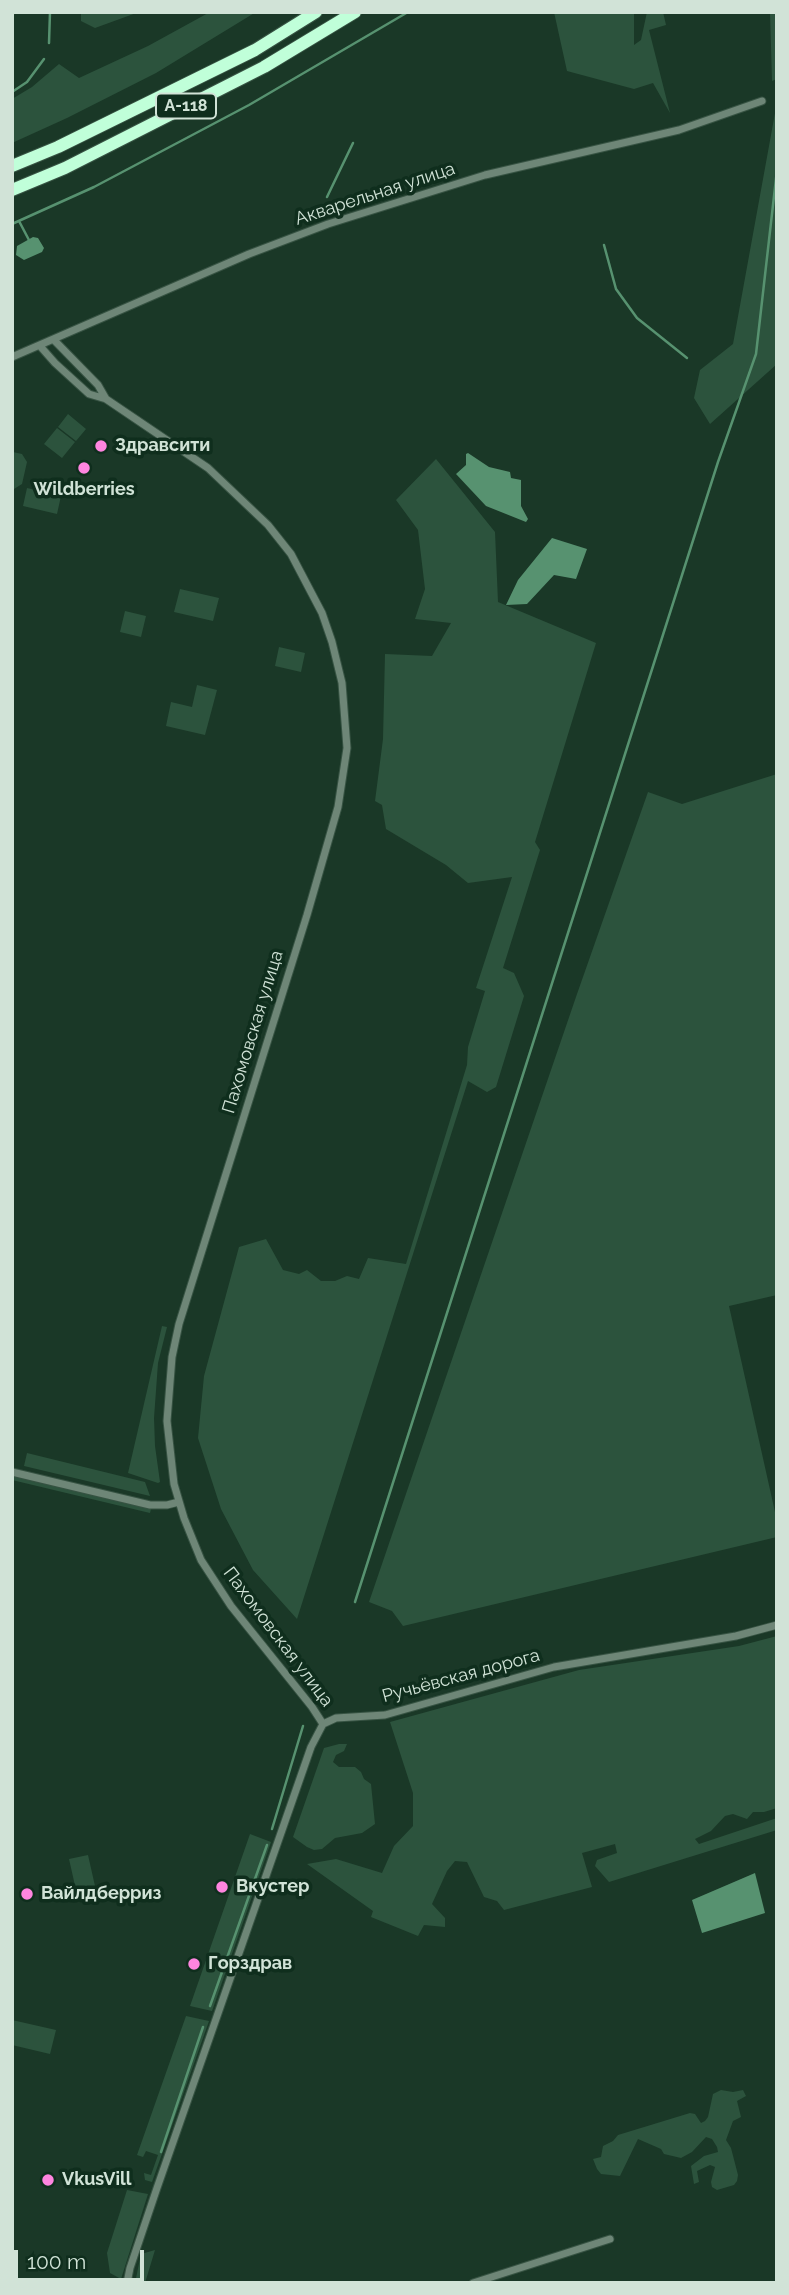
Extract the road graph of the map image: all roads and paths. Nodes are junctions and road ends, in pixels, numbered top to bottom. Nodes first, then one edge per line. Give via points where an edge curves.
1 (316, 12) edge
2 (355, 12) edge
3 (762, 101) dead end
4 (12, 166) edge
5 (12, 190) edge
6 (54, 340) junction
7 (40, 346) junction
8 (12, 357) edge
9 (106, 400) junction
10 (12, 1472) edge
11 (179, 1502) junction
12 (777, 1625) edge
13 (323, 1724) junction
14 (610, 2239) dead end
15 (127, 2283) edge
16 (473, 2283) edge

1 - 4 highway, А-118 via 255,50
2 - 5 highway, А-118 via 264,67
3 - 6 street, Акварельная улица via 679,130 485,175 328,224
6 - 7 street, Акварельная улица
6 - 9 street, Пахомовская улица via 98,385
7 - 8 street, Акварельная улица
7 - 9 street, Пахомовская улица via 89,394
9 - 11 street, Пахомовская улица via 208,468 268,525 291,554 332,642 346,719 347,748 338,807 179,1324 167,1421
10 - 11 street via 150,1505
11 - 13 street, Пахомовская улица via 195,1548 215,1584
12 - 13 street, Ручьёвская дорога via 554,1667 385,1715 336,1718
13 - 15 street via 311,1747
14 - 16 street

